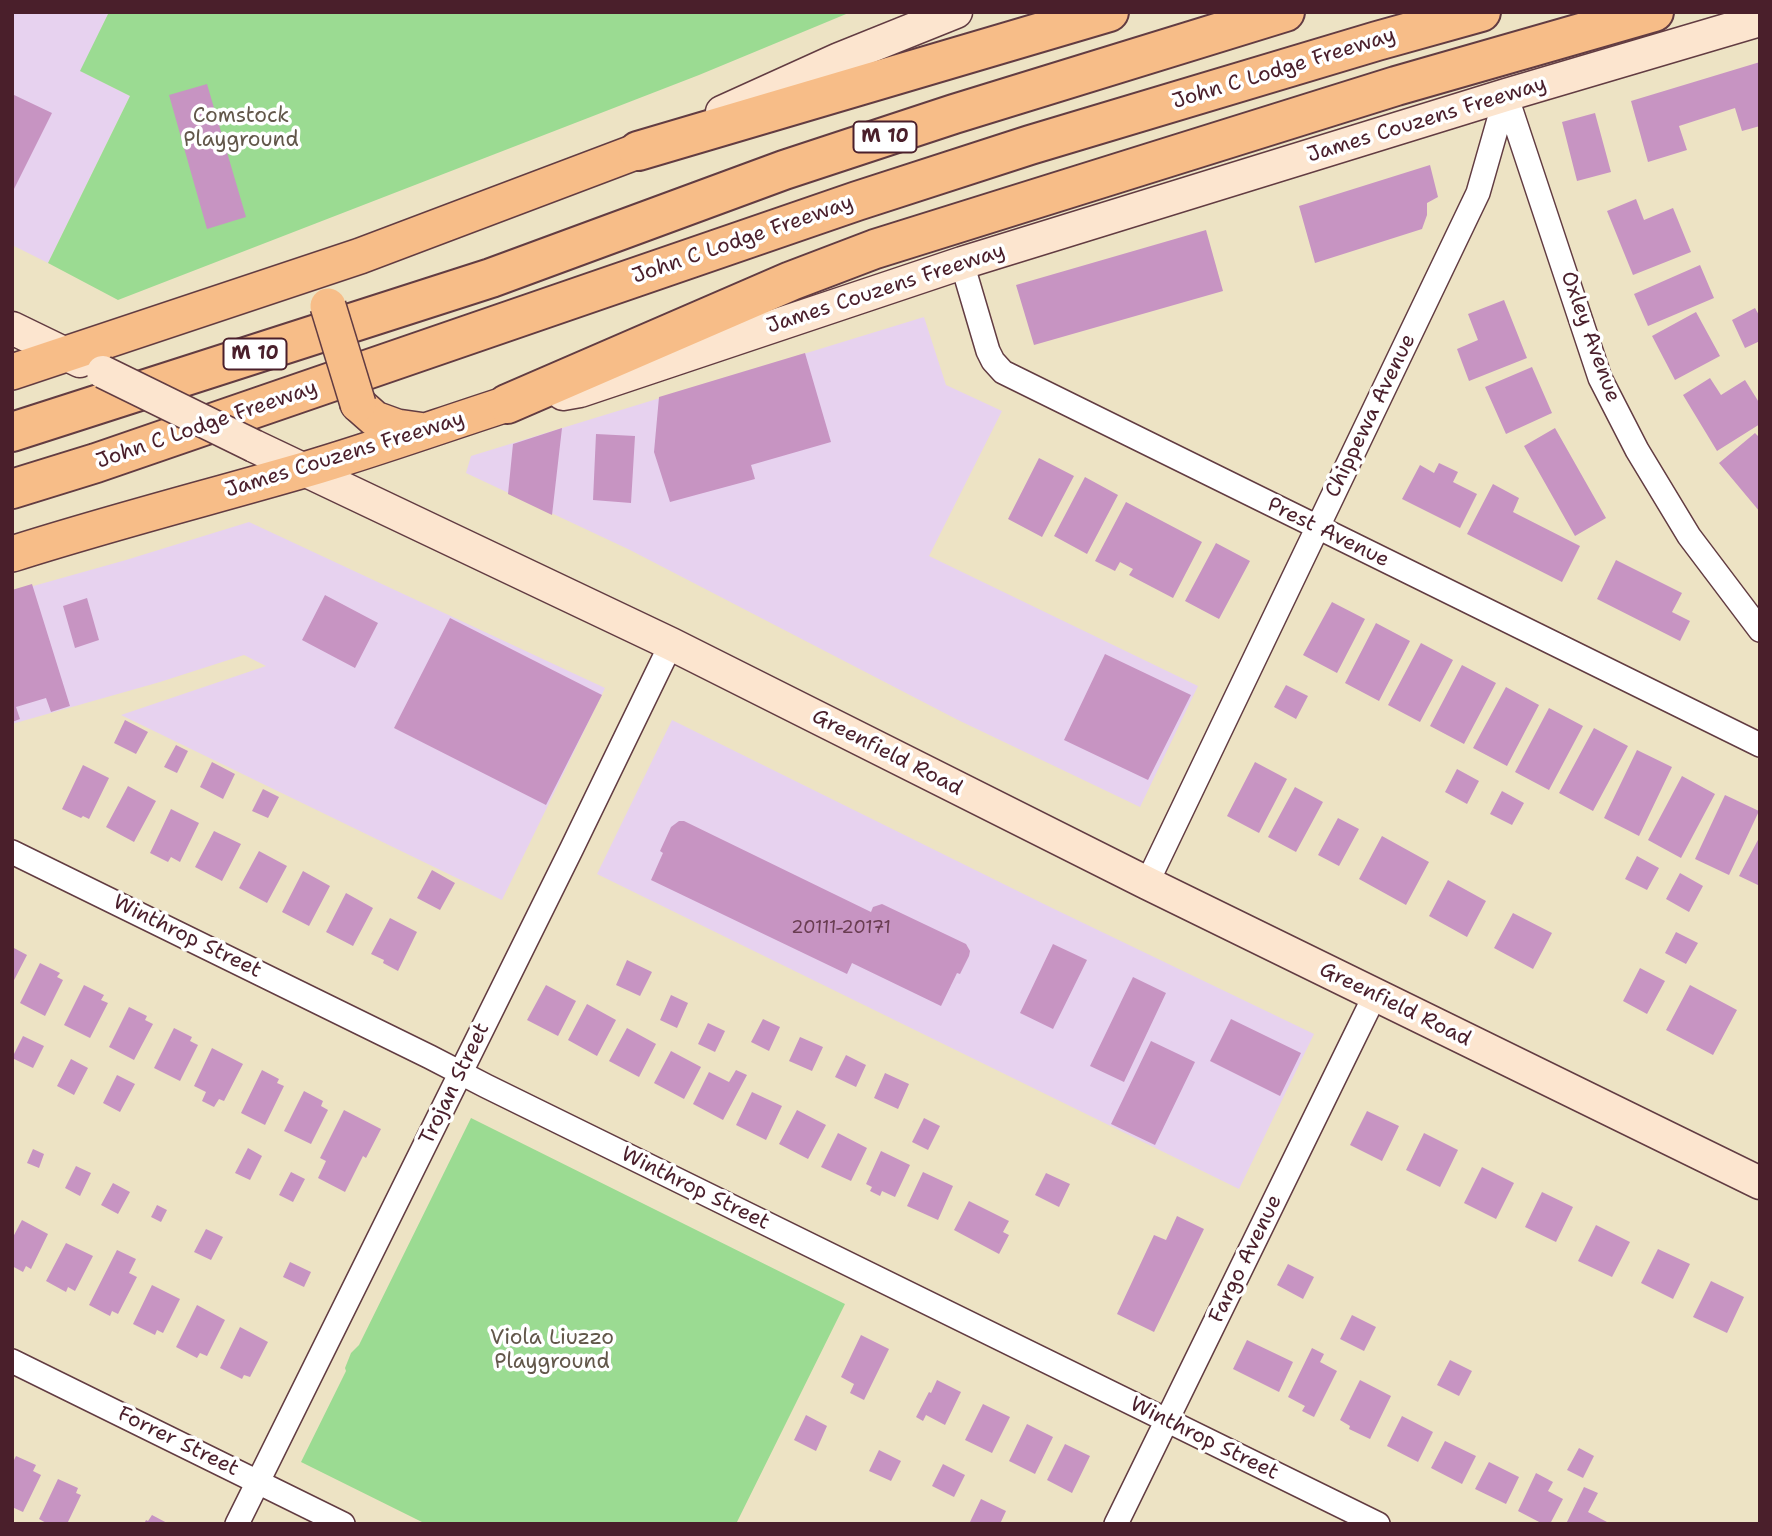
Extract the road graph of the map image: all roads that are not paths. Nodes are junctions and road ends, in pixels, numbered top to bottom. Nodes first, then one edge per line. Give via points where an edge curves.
1 (956, 12) edge
2 (1109, 12) edge
3 (1285, 12) edge
4 (1481, 12) edge
5 (1654, 12) edge
6 (1760, 20) edge
7 (1506, 95) junction
8 (638, 151) junction
9 (360, 256) junction
10 (962, 263) junction
11 (12, 328) edge
12 (68, 354) junction
13 (12, 372) edge
14 (507, 404) junction
15 (425, 431) junction
16 (12, 432) edge
17 (302, 470) junction
18 (12, 489) edge
19 (1318, 528) junction
20 (12, 554) edge
21 (1760, 630) edge
22 (671, 644) junction
23 (1760, 745) edge
24 (12, 852) edge
25 (1147, 883) junction
26 (1375, 995) junction
27 (460, 1073) junction
28 (1760, 1184) edge
29 (12, 1361) edge
30 (1167, 1420) junction
31 (258, 1482) junction
32 (237, 1524) edge
33 (343, 1524) edge
34 (1116, 1524) edge
35 (1378, 1524) edge

1 - 8 main road via 839,59
2 - 8 highway
3 - 16 highway, M 10 via 784,170 491,278
4 - 18 highway, John C Lodge Freeway / M 10 via 871,197
5 - 14 highway via 1396,86 875,249 790,281
6 - 7 main road, James Couzens Freeway
7 - 10 main road, James Couzens Freeway
7 - 19 street, Chippewa Avenue via 1478,193
7 - 21 street, Oxley Avenue via 1600,378 1689,536
8 - 9 main road
9 - 12 main road
9 - 15 main road, bridge via 332,289 328,306 358,404 375,419
10 - 14 main road, James Couzens Freeway via 580,391
10 - 19 street, Prest Avenue via 988,351 1003,372
11 - 12 main road, Greenfield Road
12 - 13 main road
12 - 17 main road, Greenfield Road, bridge
14 - 15 main road, James Couzens Freeway
15 - 17 main road, James Couzens Freeway
17 - 20 main road, James Couzens Freeway
17 - 22 main road, Greenfield Road
19 - 23 street, Prest Avenue
19 - 25 street, Chippewa Avenue
22 - 25 main road, Greenfield Road
22 - 27 street, Trojan Street
24 - 27 street, Winthrop Street
25 - 26 main road, Greenfield Road
26 - 28 main road, Greenfield Road
26 - 30 street, Fargo Avenue
27 - 30 street, Winthrop Street
27 - 31 street, Trojan Street
29 - 31 street, Forrer Street
30 - 34 street, Fargo Avenue
30 - 35 street, Winthrop Street
31 - 32 street, Trojan Street
31 - 33 street, Forrer Street

